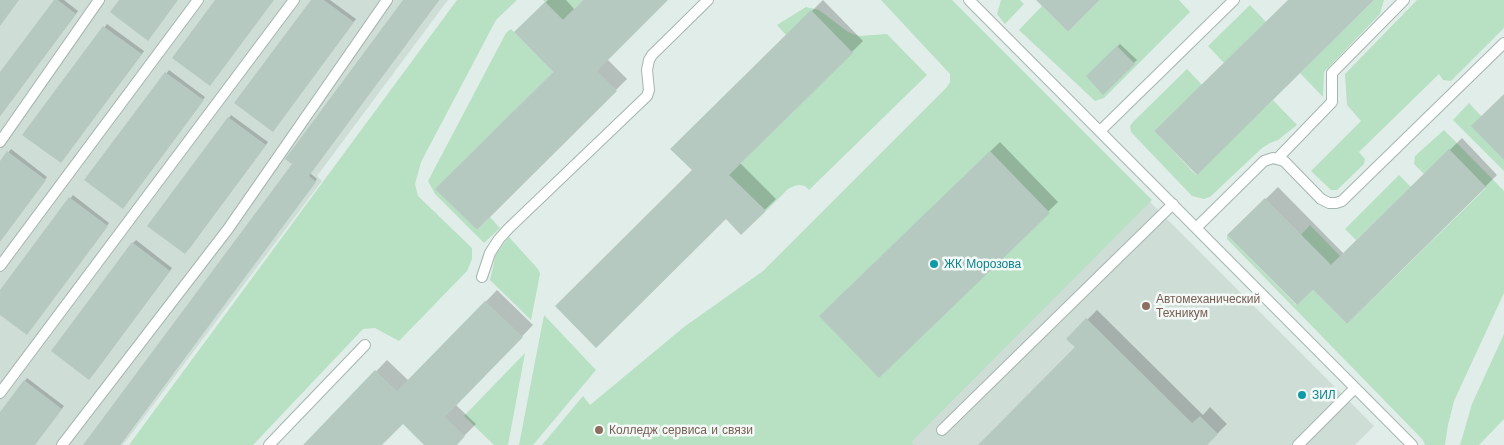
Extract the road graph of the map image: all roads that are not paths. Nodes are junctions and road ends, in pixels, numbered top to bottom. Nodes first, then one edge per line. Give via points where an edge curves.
1 (99, 0) edge
2 (198, 0) edge
3 (294, 0) edge
4 (387, 0) edge
5 (708, 0) edge
6 (1234, 0) edge
7 (1404, 0) edge
8 (973, 1) edge
9 (1504, 43) edge
10 (1100, 131) junction
11 (0, 142) edge
12 (1278, 158) junction
13 (1173, 204) junction
14 (1196, 228) junction
15 (0, 266) edge
16 (482, 278) dead end
17 (365, 345) dead end
18 (1355, 388) junction
19 (0, 393) edge
20 (942, 430) dead end
21 (62, 445) edge
22 (269, 445) edge
23 (1298, 445) edge
24 (1412, 445) edge

1 - 11 lane
2 - 15 lane
3 - 19 lane
4 - 21 lane via 228,229
5 - 16 lane via 652,55 648,64 647,96 499,239 490,253
6 - 10 lane
7 - 12 lane via 1332,73 1332,102
8 - 10 lane
9 - 12 lane via 1342,201 1336,203 1321,199
10 - 13 lane
12 - 14 lane via 1264,160
13 - 14 lane
13 - 20 lane
14 - 18 lane
17 - 22 lane
18 - 23 lane
18 - 24 lane

